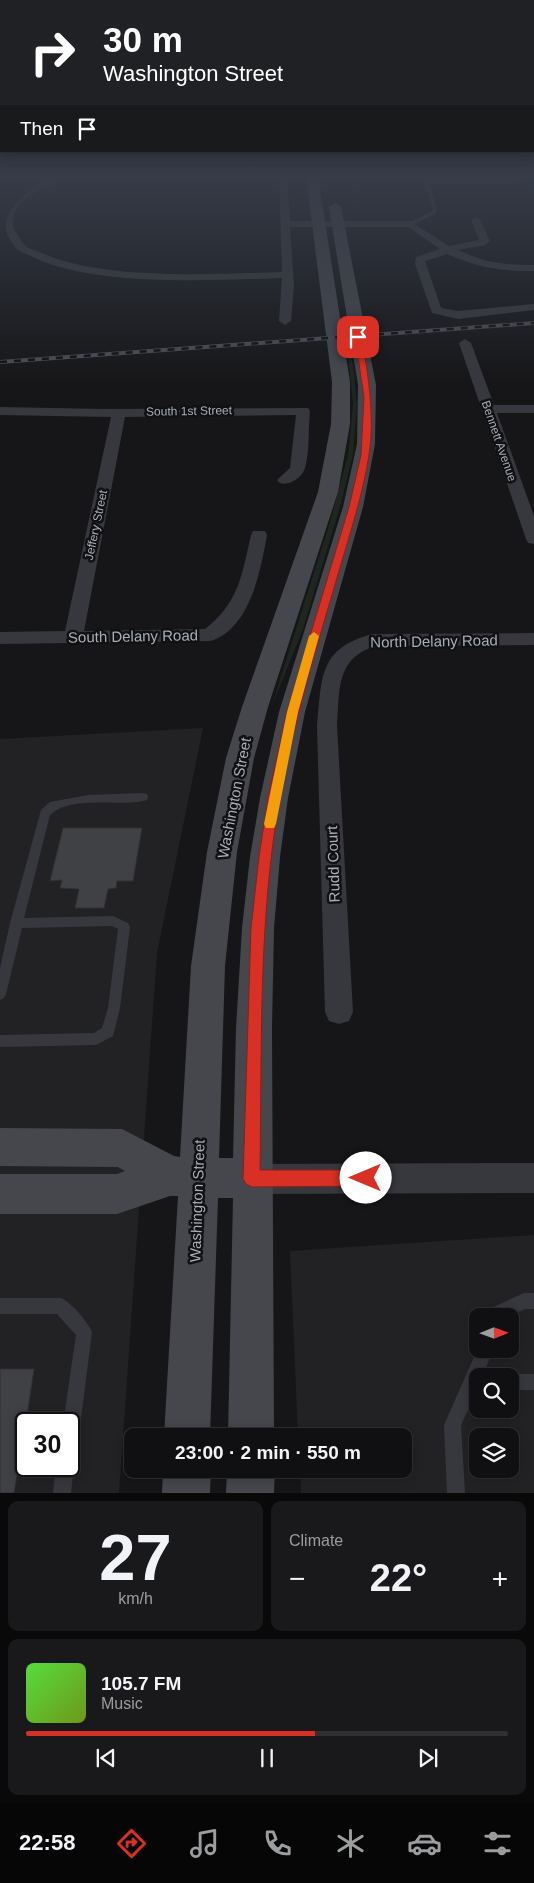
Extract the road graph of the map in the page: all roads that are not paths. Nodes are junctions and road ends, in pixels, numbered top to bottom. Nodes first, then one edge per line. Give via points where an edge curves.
1 (20, 246) edge
2 (286, 246) edge
3 (339, 246) edge
4 (343, 246) edge
5 (442, 246) edge
6 (474, 246) edge
7 (448, 250) junction
8 (534, 268) edge
9 (286, 275) junction
10 (534, 307) edge
11 (285, 321) dead end
12 (465, 343) dead end
13 (488, 409) junction
14 (534, 409) edge
15 (0, 411) edge
16 (119, 412) junction
17 (285, 480) dead end
18 (259, 535) dead end
19 (534, 539) edge
20 (0, 638) edge
21 (73, 638) junction
22 (534, 639) edge
23 (328, 716) joint
24 (143, 797) dead end
25 (16, 923) junction
26 (0, 994) edge
27 (340, 1012) dead end
28 (0, 1041) edge
29 (0, 1147) edge
30 (184, 1176) junction
31 (534, 1178) edge
32 (252, 1179) junction
33 (0, 1194) edge
34 (534, 1301) edge
35 (0, 1306) edge
36 (510, 1308) edge
37 (519, 1382) edge
38 (534, 1382) edge
39 (469, 1393) edge
40 (73, 1412) edge
41 (187, 1428) edge
42 (251, 1428) edge
43 (64, 1477) edge
44 (187, 1478) edge
45 (250, 1478) edge
46 (62, 1493) edge
47 (186, 1493) edge
48 (250, 1493) edge
49 (456, 1493) edge

1 - 9 street via 48,260 80,269 118,274
2 - 9 street
3 - 30 main road, Washington Street via 342,413 338,444 328,492 254,707 240,758 228,819 208,966
4 - 32 main road, Washington Street via 366,385 366,444 353,507 292,712 274,798 258,928
5 - 7 street
6 - 7 street
7 - 8 street via 501,268
7 - 10 street via 420,259 436,311 458,315
9 - 11 street
12 - 13 street, Bennett Avenue
13 - 14 street
13 - 19 street, Bennett Avenue
15 - 16 street, South 1st Street
16 - 17 street, South 1st Street via 303,411 297,469
16 - 21 street, Jeffery Street
18 - 21 street, South Delany Road via 250,581 240,607 226,624 210,635
20 - 21 street, South Delany Road
22 - 23 street, North Delany Road via 373,640 359,643 345,651 338,660
23 - 27 street, Rudd Court
24 - 25 lane via 88,799 54,805 45,814
25 - 26 lane
25 - 28 lane via 113,921 124,927 114,1008 108,1032 96,1039
29 - 30 main road via 122,1148
30 - 32 main road
30 - 33 main road via 117,1194
30 - 41 main road, Washington Street
31 - 32 street
32 - 42 main road, Washington Street
34 - 36 lane via 524,1301
35 - 40 lane via 61,1306 84,1332
37 - 38 lane
39 - 49 lane via 452,1425
43 - 46 lane
44 - 47 main road
45 - 48 main road

